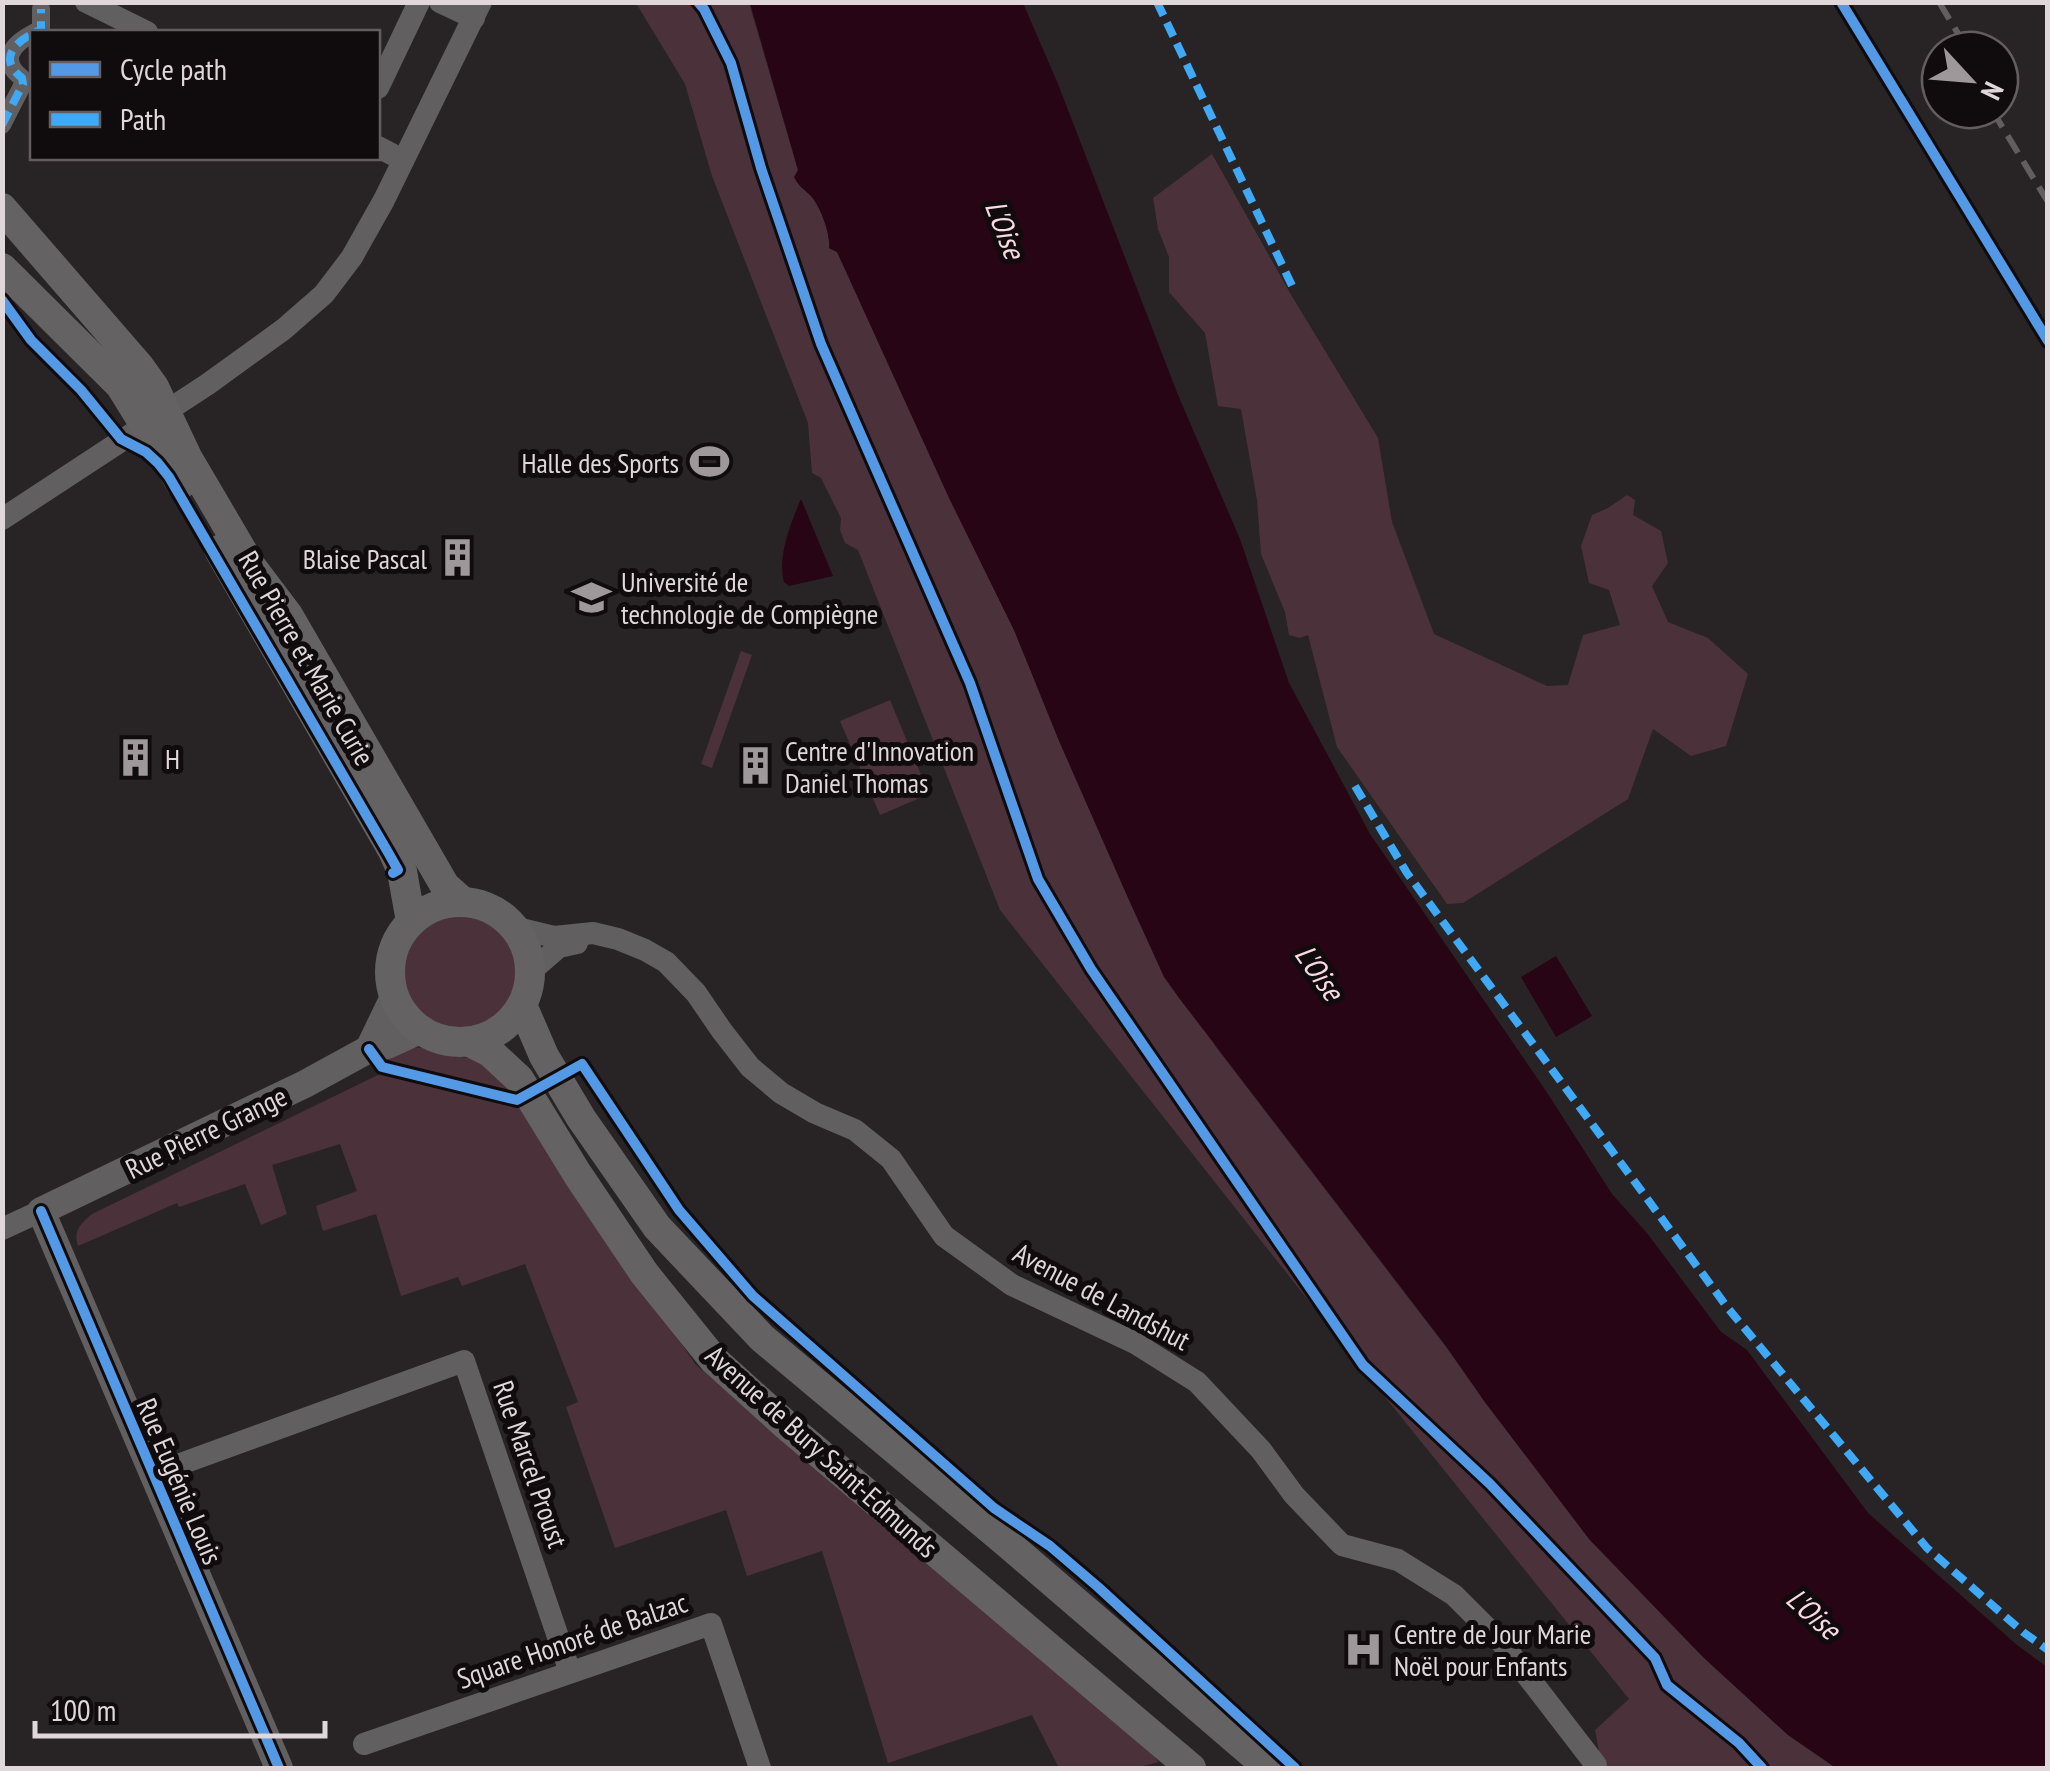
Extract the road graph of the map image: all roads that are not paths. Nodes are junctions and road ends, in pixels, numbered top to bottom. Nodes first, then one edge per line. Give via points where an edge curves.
1 (86, 2) edge
2 (419, 2) edge
3 (440, 2) edge
4 (41, 9) dead end
5 (478, 10) edge
6 (36, 30) edge
7 (143, 30) edge
8 (30, 36) edge
9 (380, 84) edge
10 (2, 124) edge
11 (380, 148) edge
12 (403, 160) junction
13 (2, 208) edge
14 (2, 268) edge
15 (155, 417) junction
16 (2, 519) edge
17 (463, 902) junction
18 (411, 922) junction
19 (514, 927) junction
20 (605, 936) junction
21 (530, 972) junction
22 (394, 997) junction
23 (522, 1005) junction
24 (420, 1030) junction
25 (470, 1042) junction
26 (369, 1048) junction
27 (41, 1211) junction
28 (2, 1229) edge
29 (153, 1474) junction
30 (570, 1672) junction
31 (364, 1744) dead end
32 (279, 1768) edge
33 (760, 1768) edge
34 (1191, 1768) edge
35 (1269, 1768) edge
36 (1596, 1768) edge

1 - 7 street
2 - 9 street
3 - 5 street
4 - 6 street
5 - 12 street
8 - 10 street via 9,53 11,70 23,84
11 - 12 street
12 - 15 street via 352,257 324,294
13 - 15 main road, Rue Pierre et Marie Curie via 154,386
14 - 15 main road, Rue Pierre et Marie Curie
15 - 16 street
15 - 17 main road, Rue Pierre et Marie Curie via 288,615 445,886
15 - 18 main road, Rue Pierre et Marie Curie via 394,851
17 - 18 main road
17 - 19 main road via 499,914
18 - 22 main road via 392,957
19 - 20 street, Avenue de Landshut via 554,937
19 - 21 main road
20 - 21 street via 559,947
20 - 36 street, Avenue de Landshut via 666,962 750,1067 781,1093 855,1130 890,1159 944,1236 1012,1285 1135,1342 1196,1382 1342,1545 1398,1560 1454,1595 1502,1644
21 - 23 main road
22 - 24 main road
22 - 26 street
23 - 25 main road via 508,1023
23 - 35 main road, Avenue de Bury Saint-Edmunds via 592,1134 657,1227 734,1310
24 - 25 main road
24 - 26 street, Rue Pierre Grange
25 - 34 main road, Avenue de Bury Saint-Edmunds via 519,1079 644,1273 714,1360
26 - 27 street, Rue Pierre Grange
27 - 28 street
27 - 29 street, Rue Eugénie Louis
29 - 30 street, Rue Marcel Proust via 464,1361
29 - 32 street, Rue Eugénie Louis
30 - 31 street, Square Honoré de Balzac
30 - 33 street, Square Honoré de Balzac via 712,1624

